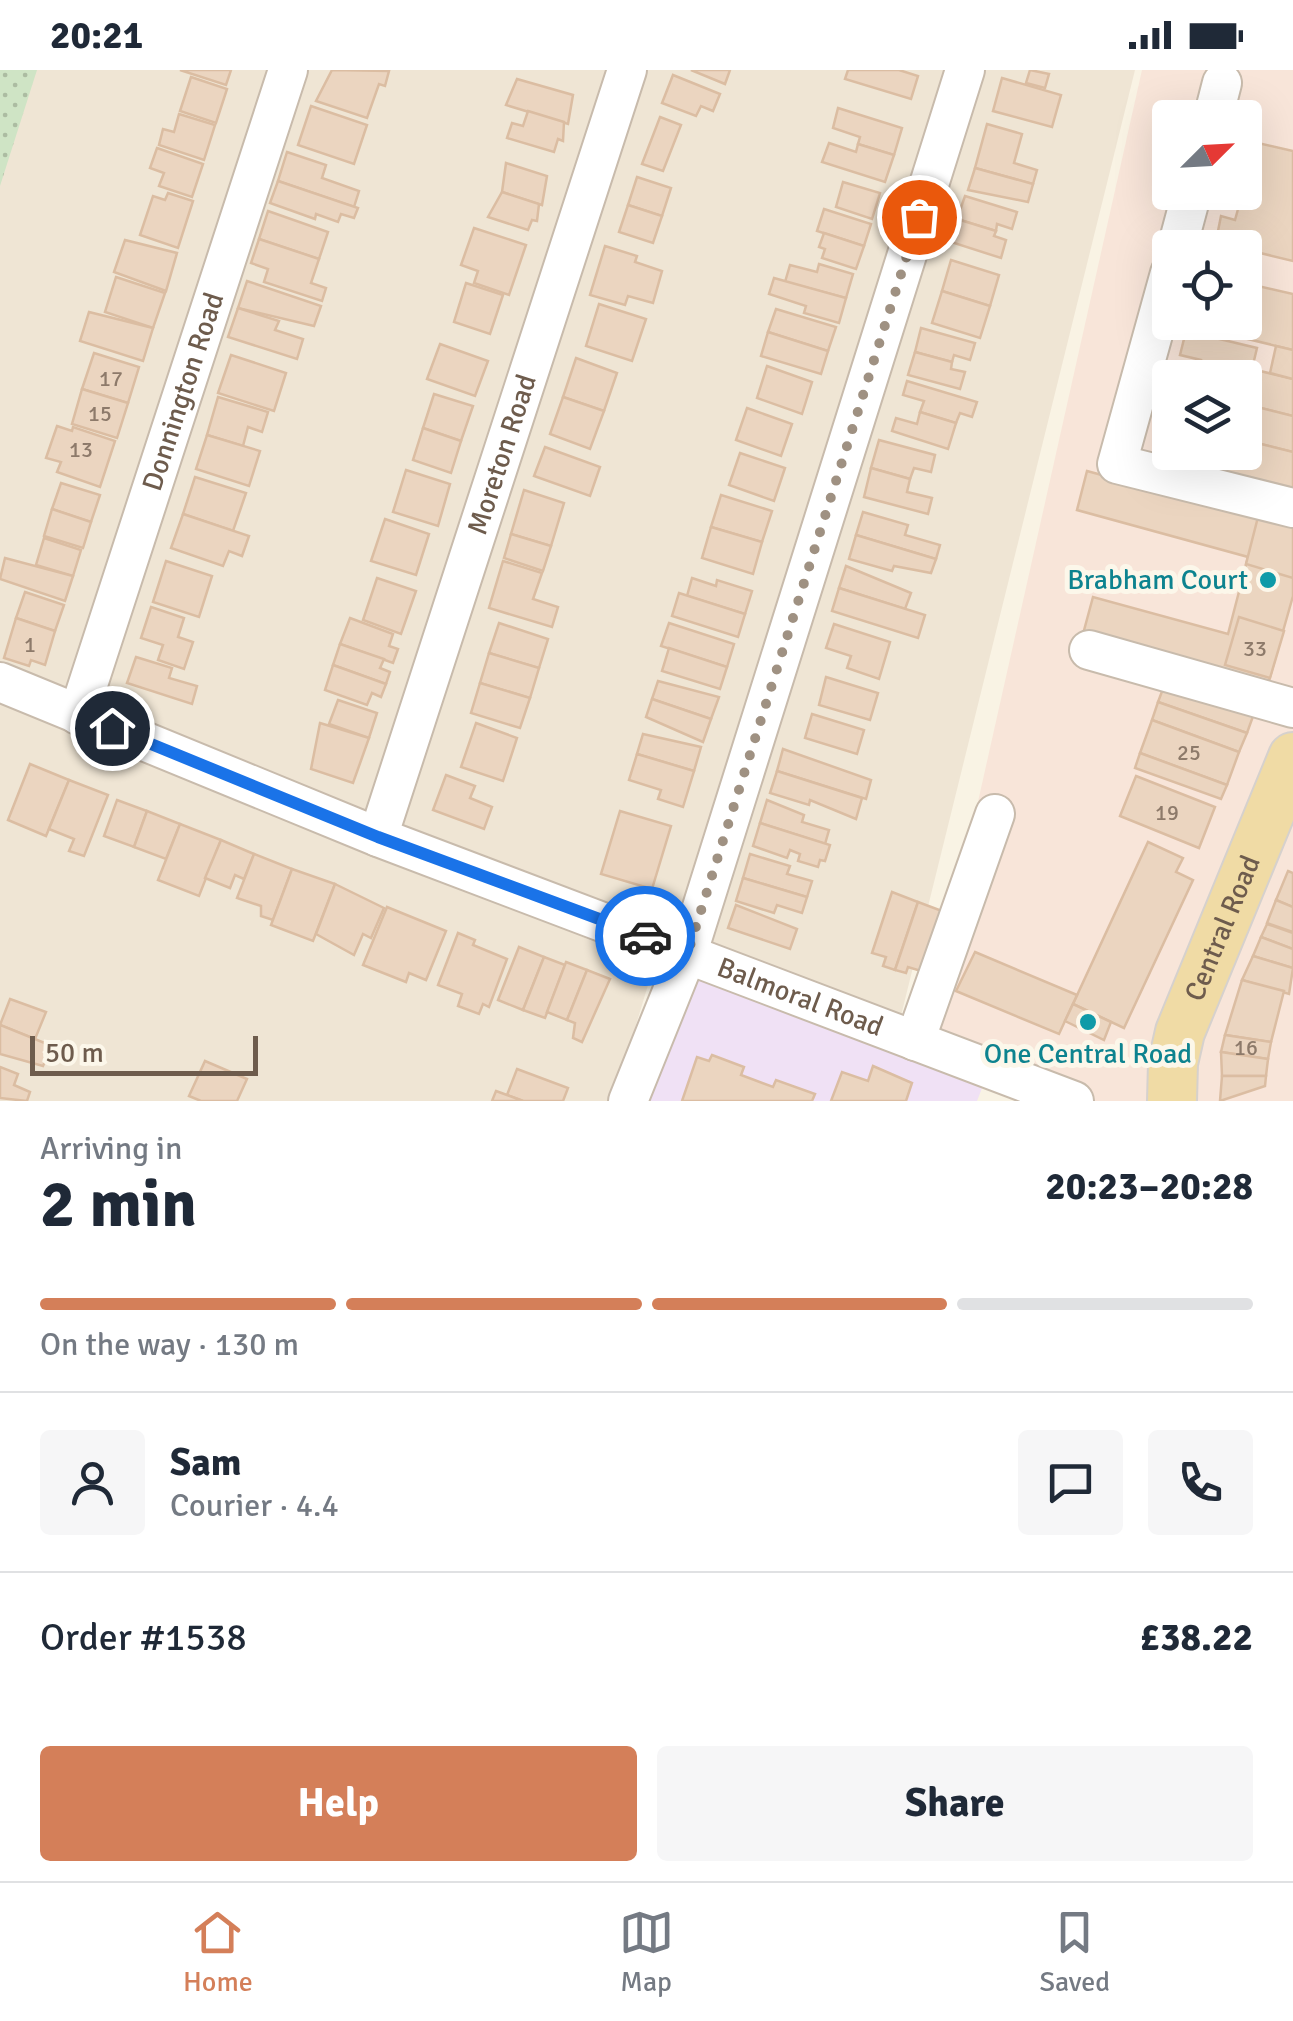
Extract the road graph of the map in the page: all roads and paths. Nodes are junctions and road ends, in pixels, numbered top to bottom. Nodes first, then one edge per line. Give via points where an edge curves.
1 (288, 70) edge
2 (627, 70) edge
3 (966, 70) edge
4 (1152, 339) edge
5 (1293, 508) edge
6 (1089, 650) dead end
7 (0, 682) edge
8 (1293, 708) edge
9 (78, 715) junction
10 (1293, 757) edge
11 (995, 814) dead end
12 (1282, 818) edge
13 (378, 837) junction
14 (688, 952) junction
15 (915, 1041) junction
16 (628, 1101) edge
17 (1074, 1101) edge
18 (1172, 1101) edge

1 - 9 street, Donnington Road
2 - 13 street, Moreton Road
3 - 14 street
4 - 5 street via 1118,464
6 - 8 street
7 - 9 street, Balmoral Road
9 - 13 street, Balmoral Road
10 - 12 main road, Central Road
11 - 15 street
12 - 18 main road, Central Road via 1180,1032
13 - 14 street, Balmoral Road
14 - 15 street, Balmoral Road
14 - 16 street
15 - 17 street, Balmoral Road

